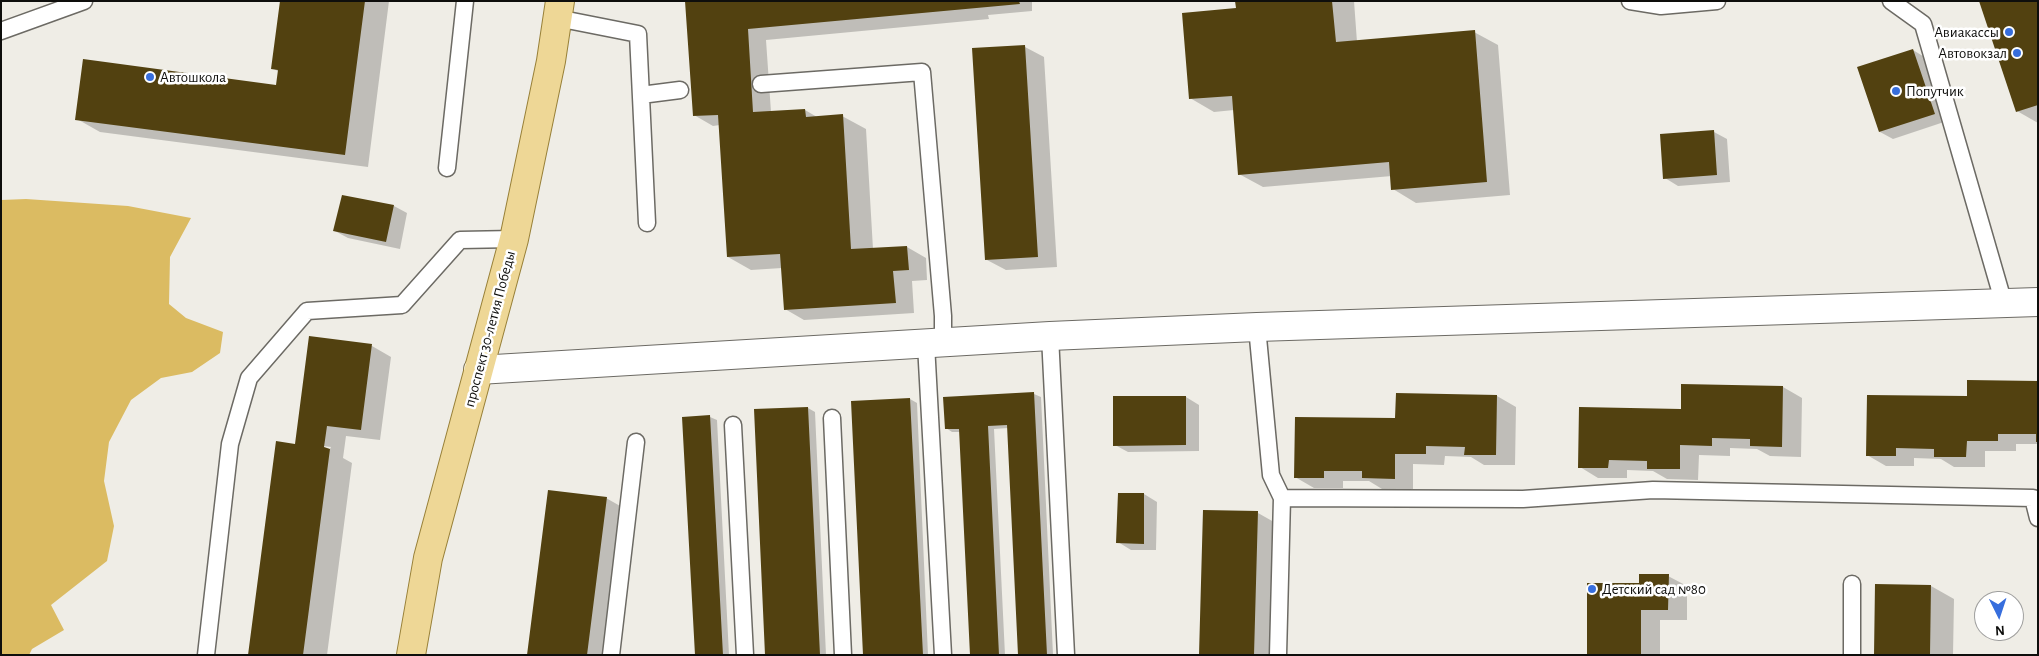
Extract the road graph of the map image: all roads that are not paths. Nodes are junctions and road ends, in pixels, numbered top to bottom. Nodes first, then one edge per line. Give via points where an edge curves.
1 (84, 1) edge
2 (465, 1) edge
3 (1630, 1) edge
4 (1717, 1) edge
5 (1891, 1) edge
6 (558, 9) edge
7 (1, 31) edge
8 (761, 84) dead end
9 (680, 90) dead end
10 (641, 95) junction
11 (447, 168) dead end
12 (647, 223) dead end
13 (514, 240) junction
14 (2038, 302) edge
15 (2004, 304) junction
16 (1257, 327) junction
17 (1050, 336) junction
18 (935, 343) junction
19 (478, 370) junction
20 (832, 418) dead end
21 (733, 425) dead end
22 (636, 442) dead end
23 (2036, 496) edge
24 (1282, 498) junction
25 (2038, 518) edge
26 (1852, 584) dead end
27 (206, 655) edge
28 (411, 655) edge
29 (611, 655) edge
30 (746, 655) edge
31 (844, 655) edge
32 (943, 655) edge
33 (1066, 655) edge
34 (1278, 655) edge
35 (1852, 655) edge

1 - 7 lane
2 - 11 lane
3 - 4 lane via 1661,6
5 - 15 lane via 1922,24
6 - 10 lane via 638,34
6 - 13 main road, проспект 30-летия Победы via 551,61
8 - 18 lane via 922,72 943,316
9 - 10 lane
10 - 12 lane
13 - 19 main road, проспект 30-летия Победы
13 - 27 lane via 460,240 402,305 307,311 249,378 230,444
14 - 15 street
15 - 16 street
16 - 17 street
16 - 24 lane via 1271,475
17 - 18 street
17 - 33 lane
18 - 19 street
18 - 32 lane
19 - 28 main road, проспект 30-летия Победы via 428,558
20 - 31 lane
21 - 30 lane
22 - 29 lane
23 - 24 lane via 1653,490 1523,499
23 - 25 lane
24 - 34 lane
26 - 35 lane

